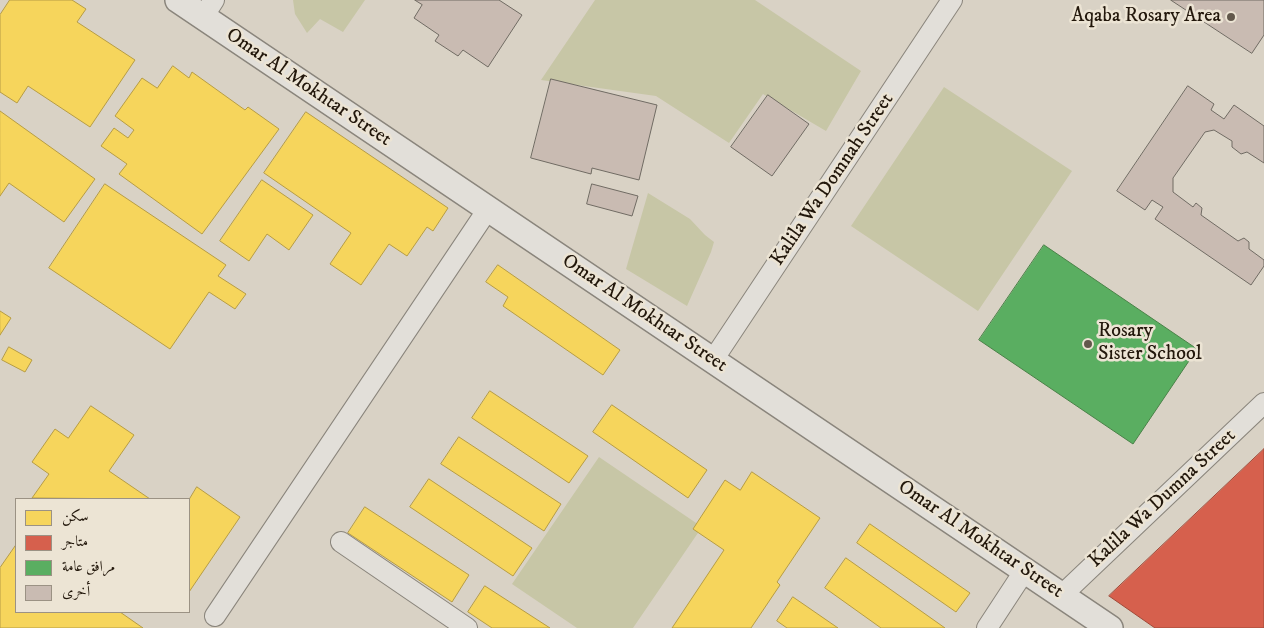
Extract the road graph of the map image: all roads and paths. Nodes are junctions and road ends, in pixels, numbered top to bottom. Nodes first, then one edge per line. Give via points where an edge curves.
1 (178, 0) edge
2 (952, 0) edge
3 (208, 8) edge
4 (488, 209) junction
5 (713, 360) junction
6 (1264, 403) edge
7 (340, 542) dead end
8 (1025, 570) junction
9 (1062, 595) junction
10 (215, 616) dead end
11 (467, 628) edge
12 (987, 628) edge
13 (1110, 628) edge

1 - 3 street, Omar Al Mokhtar Street
2 - 5 street, Kalila Wa Domnah Street
3 - 4 street, Omar Al Mokhtar Street
4 - 5 street, Omar Al Mokhtar Street
4 - 10 street
5 - 8 street, Omar Al Mokhtar Street
6 - 9 street, Kalila Wa Dumna Street
7 - 11 street
8 - 9 street, Omar Al Mokhtar Street
8 - 12 street
9 - 13 street, Omar Al Mokhtar Street

